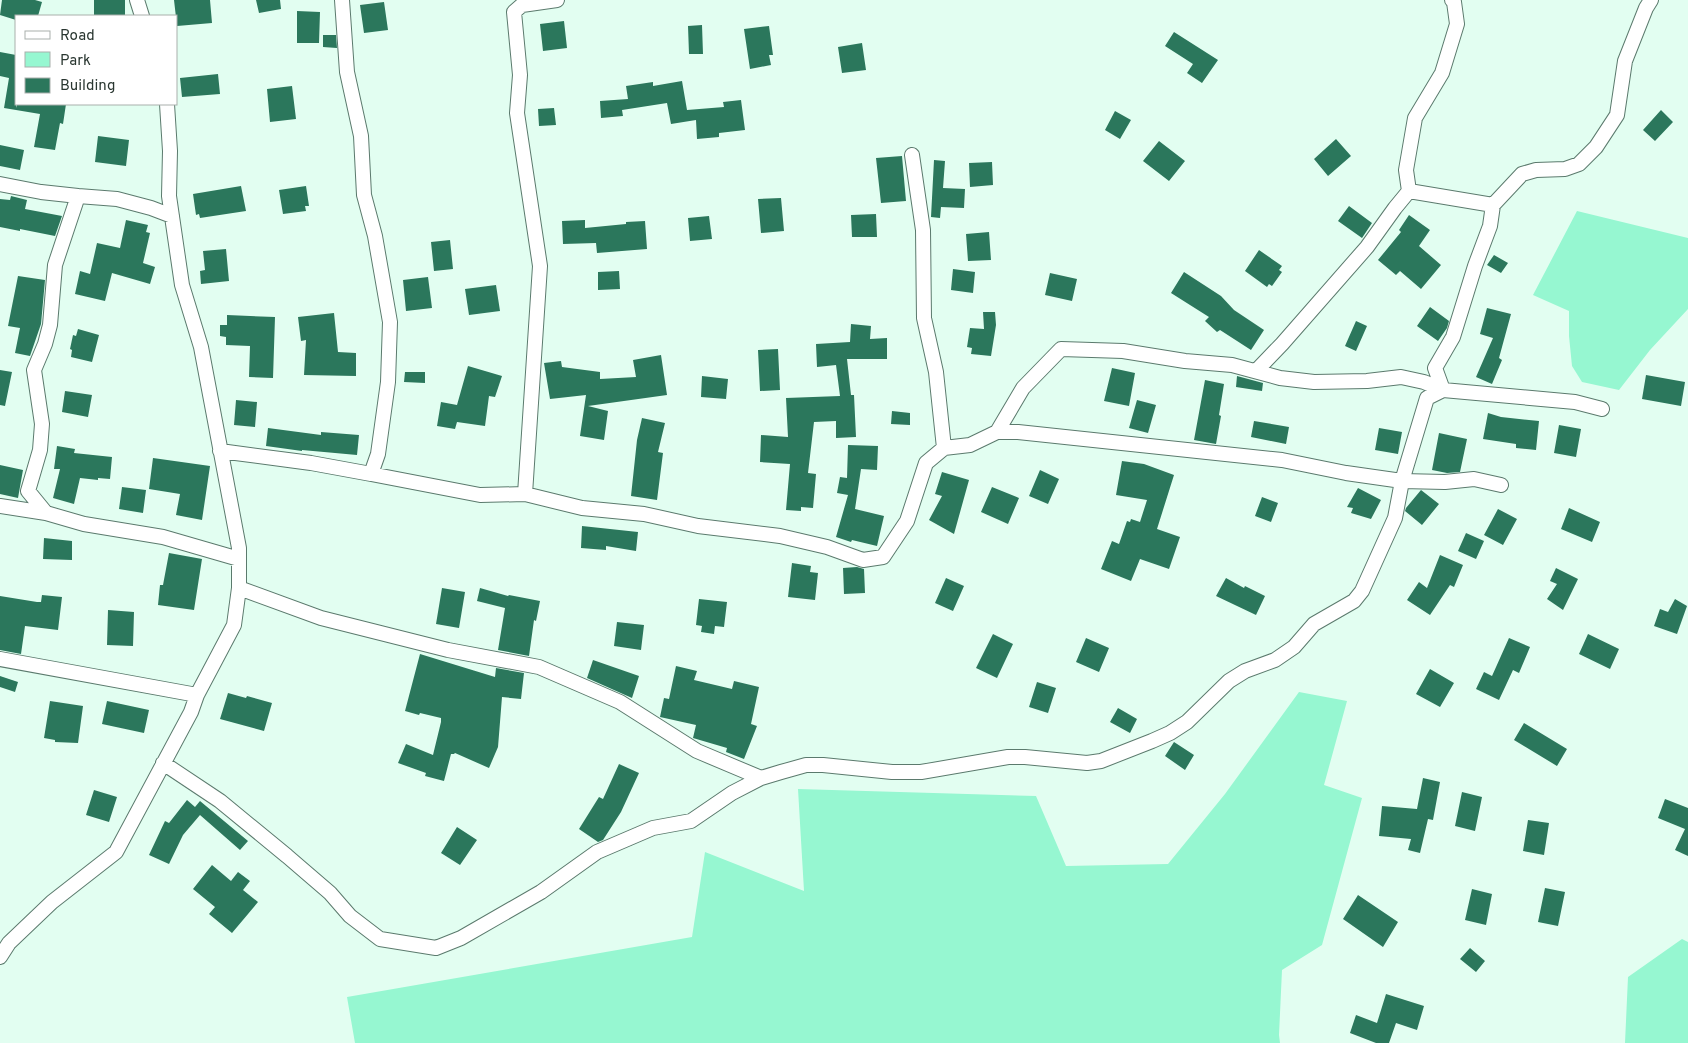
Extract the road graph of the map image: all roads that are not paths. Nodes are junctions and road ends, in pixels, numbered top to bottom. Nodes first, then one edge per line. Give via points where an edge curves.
1 (137, 0) edge
2 (342, 0) edge
3 (557, 0) edge
4 (1452, 0) edge
5 (1651, 0) edge
6 (142, 15) edge
7 (167, 105) edge
8 (912, 155) dead end
9 (0, 184) edge
10 (1409, 191) junction
11 (78, 196) junction
12 (1493, 205) junction
13 (172, 216) junction
14 (1256, 372) junction
15 (1443, 390) junction
16 (1602, 409) dead end
17 (997, 432) junction
18 (944, 448) junction
19 (220, 451) junction
20 (371, 474) junction
21 (1402, 481) junction
22 (1500, 484) dead end
23 (525, 494) junction
24 (0, 506) edge
25 (46, 513) junction
26 (239, 559) junction
27 (239, 588) junction
28 (0, 659) edge
29 (198, 695) junction
30 (163, 763) junction
31 (760, 778) junction
32 (0, 957) edge

1 - 6 street
2 - 20 street via 348,72 361,136 364,195 375,236 390,322 388,382 378,454
3 - 23 street via 522,5 514,12 520,75 517,113 540,266
4 - 10 street via 1457,24 1442,73 1415,118 1406,170
5 - 12 street via 1625,62 1618,115 1596,147 1579,164 1565,169 1522,174
7 - 13 street
8 - 18 street via 923,230 924,318 936,372
9 - 11 street
10 - 12 street
10 - 14 street via 1368,247
11 - 13 street via 117,200
11 - 25 street via 56,265 50,325 34,370 42,424 40,450 28,491
12 - 15 street via 1490,226 1474,266 1453,337 1435,368
13 - 19 street via 182,285 202,347
14 - 15 street via 1314,382 1401,377
14 - 17 street via 1123,350 1061,349 1023,388
15 - 16 street via 1575,402
15 - 21 street via 1427,398
17 - 18 street via 970,445
17 - 21 street via 1282,460
18 - 23 street via 926,463 906,521 892,545 883,557 863,560 780,536 698,526 644,514 582,508
19 - 20 street
19 - 26 street
20 - 23 street via 480,495
21 - 22 street via 1474,479
21 - 31 street via 1395,518 1362,591 1354,601 1314,624 1294,647 1275,660 1228,681 1187,722 1170,733 1101,761 1087,763 1025,756 921,772 823,765
24 - 25 street
25 - 26 street via 84,524 163,537
26 - 27 street
27 - 29 street via 234,625
27 - 31 street via 321,618 448,650 539,667 620,702 697,751
28 - 29 street
29 - 30 street
30 - 31 street via 220,801 380,939 436,948 461,938 541,892 597,852 654,828 691,820
30 - 32 street via 116,852 52,902 9,943

